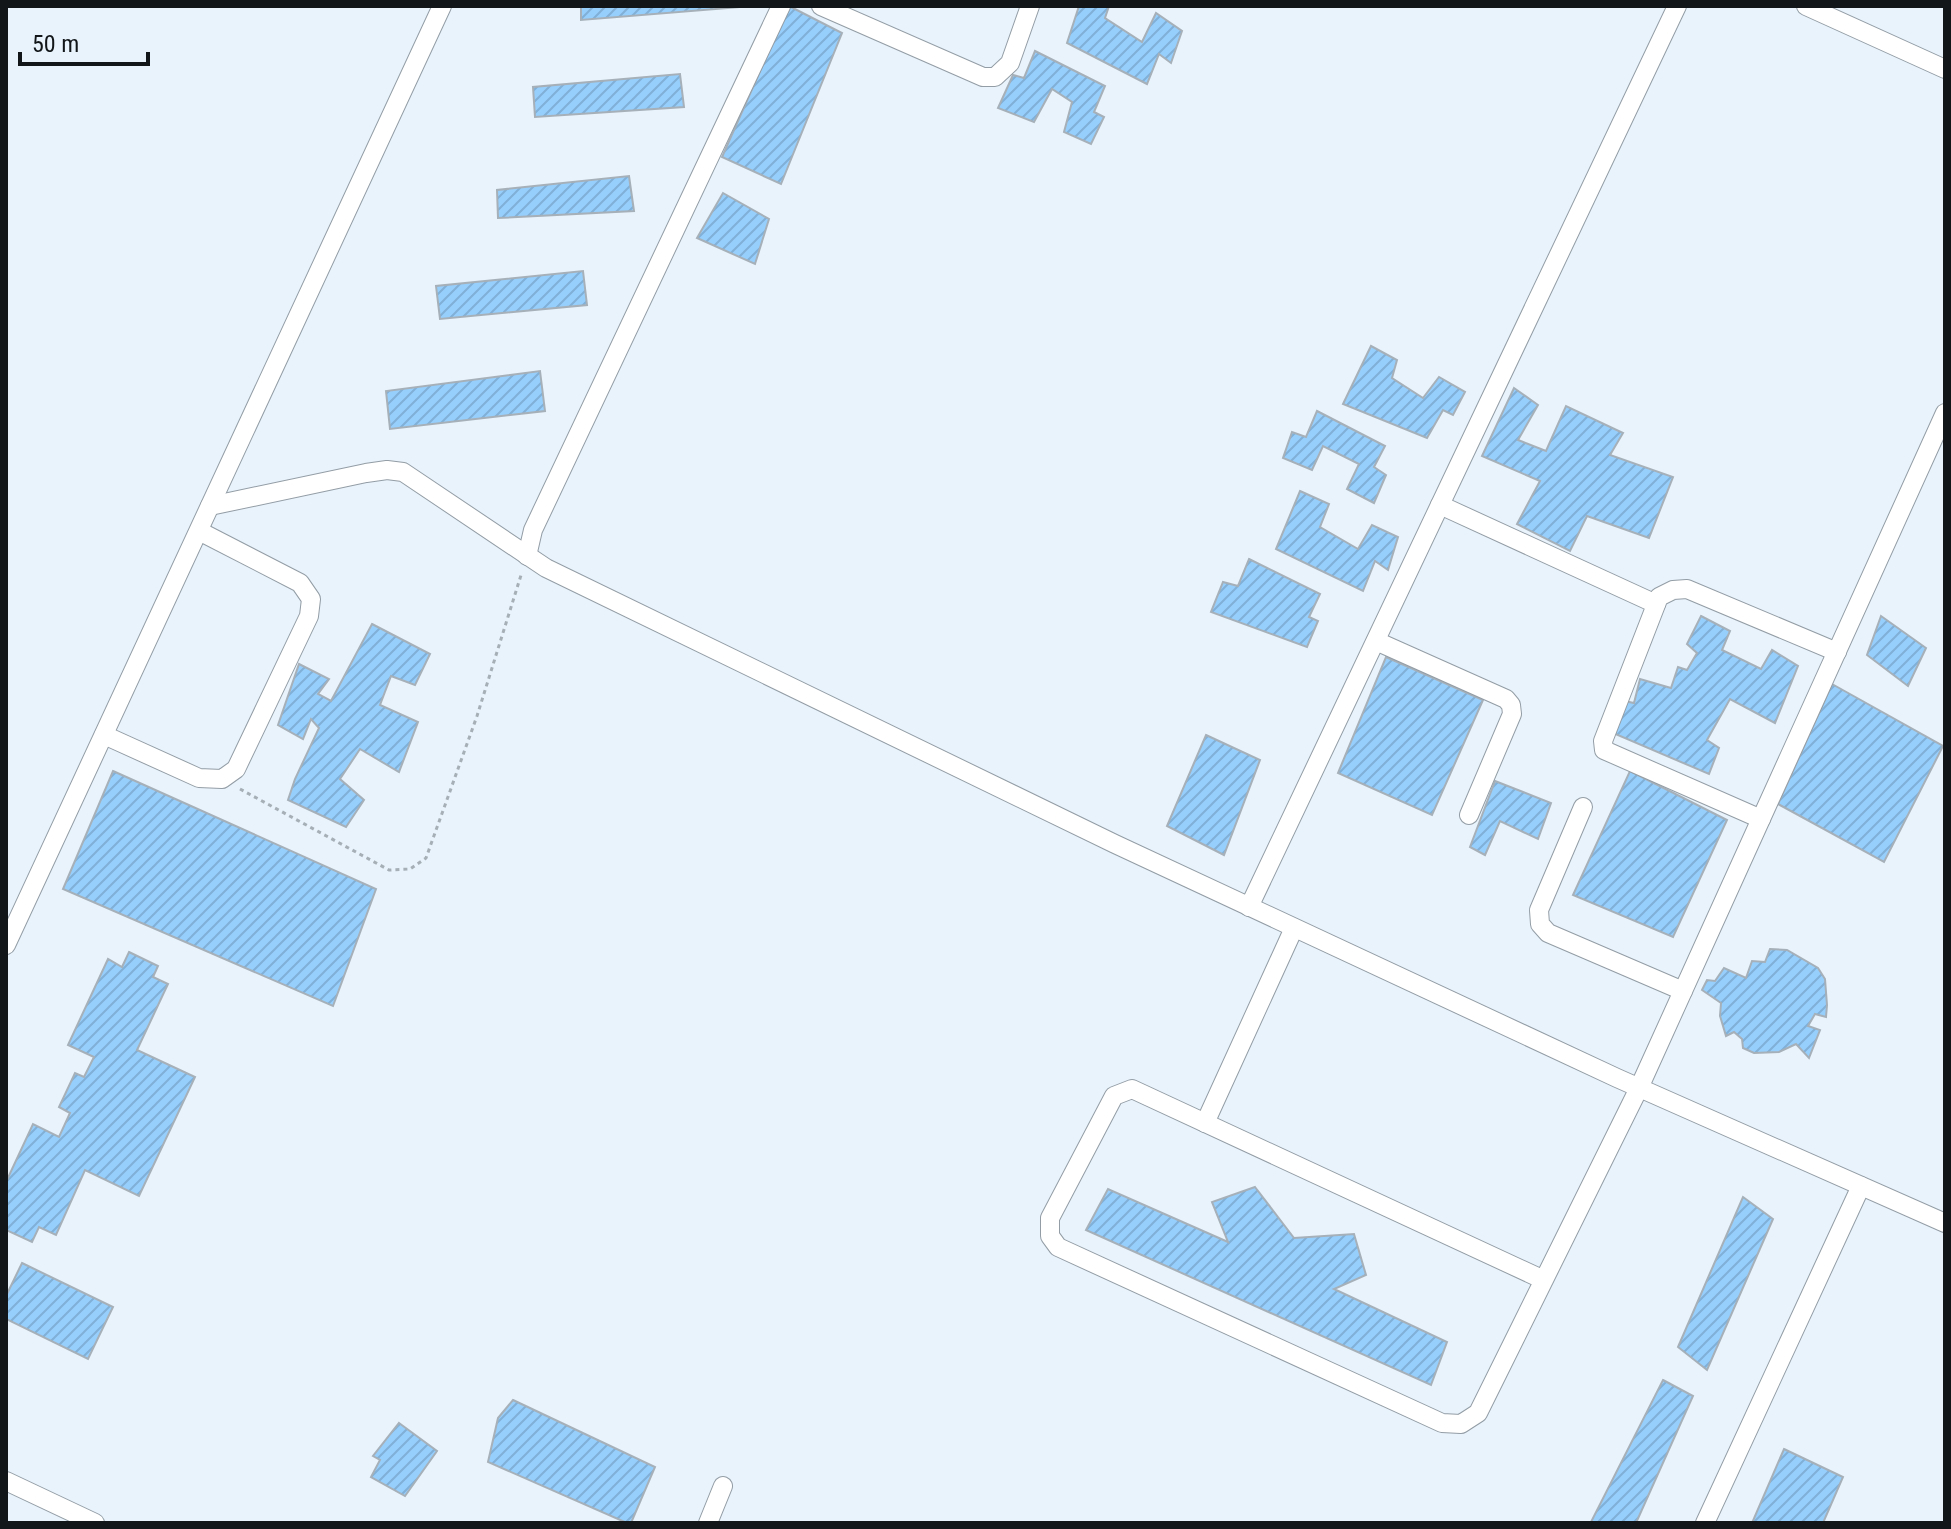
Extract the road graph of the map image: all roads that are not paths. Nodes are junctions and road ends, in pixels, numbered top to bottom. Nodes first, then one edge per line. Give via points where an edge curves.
1 (442, 6) edge
2 (781, 6) edge
3 (821, 6) edge
4 (1030, 6) edge
5 (1677, 6) edge
6 (1806, 6) edge
7 (1945, 69) edge
8 (1945, 413) edge
9 (1440, 505) junction
10 (210, 506) junction
11 (199, 531) junction
12 (527, 556) junction
13 (1656, 604) junction
14 (1376, 641) junction
15 (1837, 652) junction
16 (104, 735) junction
17 (1583, 807) dead end
18 (1469, 815) dead end
19 (1761, 819) junction
20 (1249, 907) junction
21 (1294, 928) junction
22 (6, 945) edge
23 (1683, 991) junction
24 (1639, 1088) junction
25 (1205, 1123) junction
26 (1861, 1186) junction
27 (1945, 1223) edge
28 (1544, 1280) junction
29 (6, 1481) edge
30 (723, 1486) dead end
31 (95, 1523) edge
32 (708, 1523) edge
33 (1705, 1523) edge

1 - 10 lane
2 - 12 lane via 533,530
3 - 4 lane via 983,77 995,77 1010,63
5 - 9 lane
6 - 7 lane
8 - 15 lane
9 - 13 lane
9 - 14 lane
10 - 11 lane
10 - 12 lane via 366,473 403,472
11 - 16 lane
11 - 16 lane via 300,583 311,599 309,616 236,769 222,779 199,778
12 - 20 lane
13 - 15 lane via 1673,590 1687,589
13 - 19 lane via 1604,750
14 - 18 lane via 1511,705 1512,714
14 - 20 lane
15 - 19 lane
16 - 22 lane
17 - 23 lane via 1539,910 1540,924 1548,933
19 - 23 lane
20 - 21 lane
21 - 24 lane
21 - 25 lane
23 - 24 lane
24 - 26 lane
24 - 28 lane
25 - 28 lane
25 - 28 lane via 1132,1089 1114,1096 1050,1218 1050,1236 1058,1247 1442,1423 1461,1424 1478,1413
26 - 27 lane
26 - 33 lane
29 - 31 lane
30 - 32 lane

